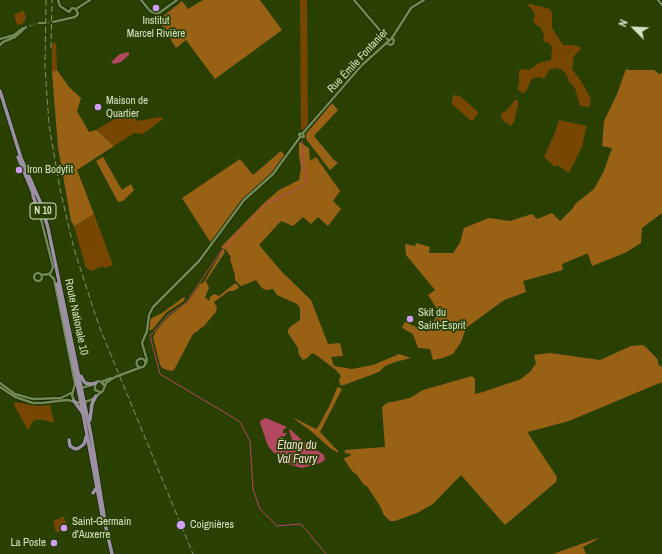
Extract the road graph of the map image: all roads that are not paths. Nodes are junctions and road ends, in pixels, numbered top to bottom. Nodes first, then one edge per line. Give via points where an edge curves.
1 (58, 0) edge
2 (90, 0) edge
3 (141, 0) edge
4 (177, 0) edge
5 (354, 0) edge
6 (424, 0) edge
7 (658, 0) edge
8 (662, 5) edge
9 (76, 9) junction
10 (70, 14) junction
11 (39, 23) tunnel mouth
12 (44, 23) tunnel mouth
13 (389, 40) junction
14 (1, 42) edge
15 (0, 85) edge
16 (0, 94) edge
17 (33, 194) junction
18 (40, 215) joint
19 (49, 274) junction
20 (41, 275) junction
21 (42, 279) junction
22 (55, 283) junction
23 (145, 360) junction
24 (137, 363) junction
25 (139, 368) junction
26 (75, 370) junction
27 (132, 370) junction
28 (115, 377) junction
29 (101, 382) junction
30 (0, 383) edge
31 (95, 383) junction
32 (75, 384) joint
33 (105, 386) junction
34 (0, 387) edge
35 (80, 388) junction
36 (73, 392) junction
37 (100, 392) junction
38 (96, 396) junction
39 (74, 401) junction
40 (83, 402) junction
41 (84, 416) junction
42 (89, 434) junction
43 (69, 440) dead end
44 (98, 484) junction
45 (102, 491) junction
46 (101, 500) junction
47 (111, 554) edge

1 - 10 street via 60,6
2 - 9 street
3 - 4 street via 150,11 156,13
5 - 13 street
6 - 13 street, Rue Émile Fontanier via 411,8
7 - 8 street
9 - 10 street via 72,8
9 - 10 street via 78,12 75,17
10 - 10 street via 61,20 53,22 61,21
11 - 12 street
13 - 23 street, Rue Émile Fontanier via 362,65 303,133 304,137 300,137 273,174 244,200 192,270 158,300 151,310 142,344
14 - 14 street via 14,36 25,28 15,37
15 - 16 main road
16 - 17 main road, N 10 via 19,160
16 - 26 main road, Route Nationale 10 / N 10 via 48,228
17 - 18 main road
17 - 26 main road, N 10 via 49,239
18 - 19 street via 53,267
19 - 20 street
19 - 22 street
20 - 21 street
20 - 21 street via 37,273 34,278 37,281
21 - 22 street via 48,276
22 - 26 street
23 - 24 street via 139,360
23 - 25 street via 143,367
24 - 25 street
24 - 27 street
25 - 27 street
26 - 31 main road via 85,383
26 - 32 main road
26 - 35 main road, Route Nationale 10 / N 10
27 - 28 street
28 - 29 street
28 - 33 street
29 - 31 street
29 - 33 street
30 - 36 street via 15,394 33,399 61,398
31 - 35 street
31 - 37 street via 95,390
32 - 36 street
33 - 37 street
34 - 39 street via 15,397 33,403
35 - 36 street
35 - 40 main road, Route Nationale 10 / N 10
36 - 39 street
37 - 38 street
38 - 40 street
38 - 42 main road via 91,409
39 - 40 street
39 - 41 main road
40 - 41 main road, N 10
40 - 42 main road, Route Nationale 10 / N 10
41 - 42 main road, N 10
42 - 43 main road via 79,448 72,448
42 - 44 main road, Route Nationale 10 / N 10
44 - 45 main road, N 10
44 - 45 main road
44 - 46 main road via 93,494
45 - 46 main road
46 - 47 main road

